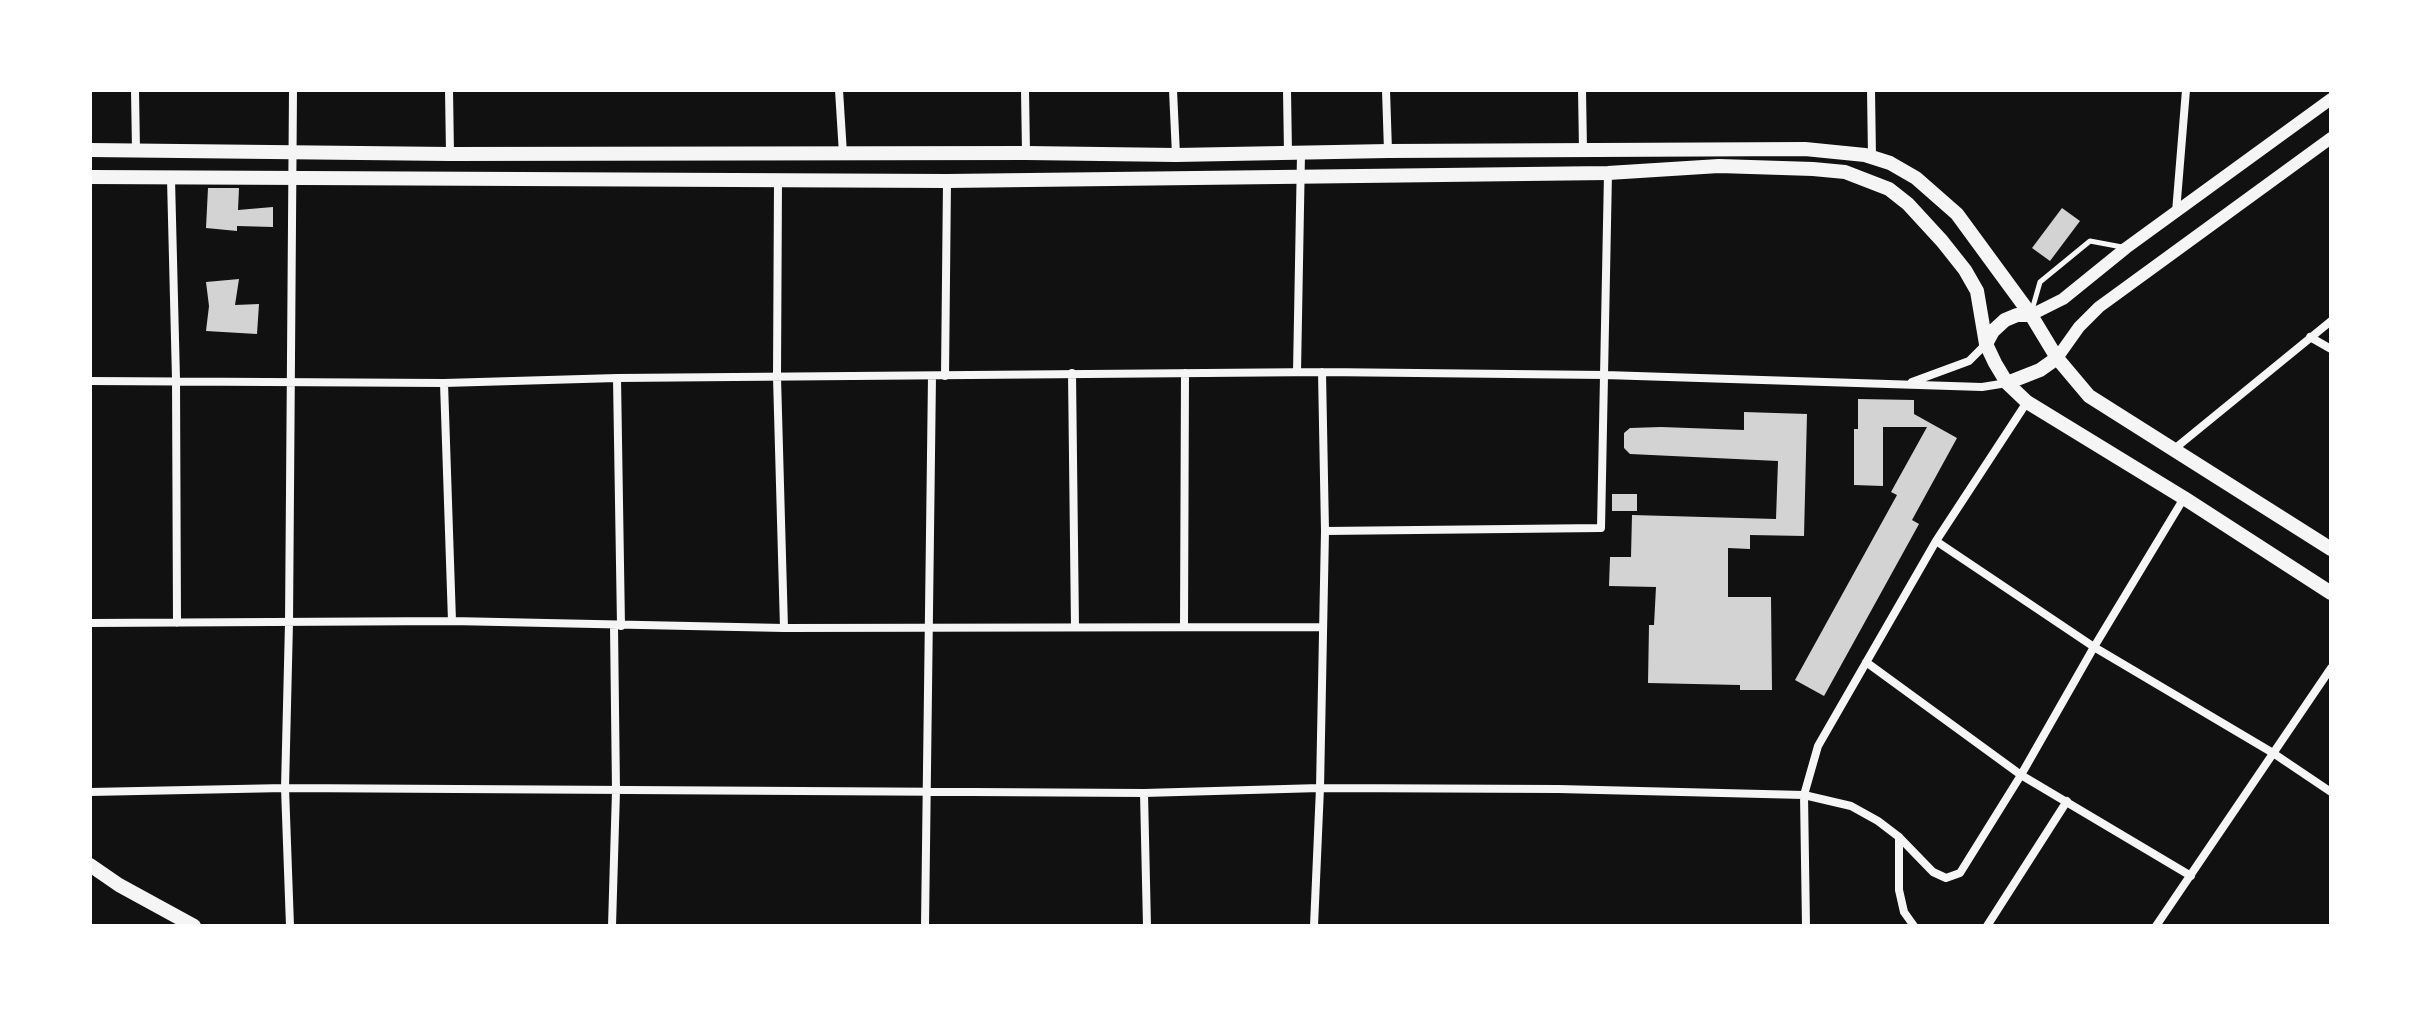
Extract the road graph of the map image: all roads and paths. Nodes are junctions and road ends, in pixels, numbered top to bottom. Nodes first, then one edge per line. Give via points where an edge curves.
1 (135, 90) edge
2 (293, 90) edge
3 (449, 90) edge
4 (839, 90) edge
5 (1025, 90) edge
6 (1173, 90) edge
7 (1287, 90) edge
8 (1386, 90) edge
9 (1582, 90) edge
10 (1871, 90) edge
11 (2186, 90) edge
12 (2331, 99) edge
13 (2331, 138) edge
14 (90, 150) edge
15 (136, 150) junction
16 (1583, 150) junction
17 (294, 151) junction
18 (1388, 151) junction
19 (1026, 153) junction
20 (450, 154) junction
21 (1295, 154) junction
22 (843, 155) junction
23 (1176, 155) junction
24 (1872, 157) junction
25 (1608, 173) junction
26 (90, 177) edge
27 (292, 178) junction
28 (1301, 178) junction
29 (171, 179) junction
30 (778, 181) junction
31 (947, 181) junction
32 (2176, 213) junction
33 (2126, 248) junction
34 (2031, 315) junction
35 (2331, 321) edge
36 (2310, 337) junction
37 (1986, 344) junction
38 (2331, 349) edge
39 (2057, 358) junction
40 (1297, 372) junction
41 (1322, 372) junction
42 (1072, 373) junction
43 (1185, 373) junction
44 (1605, 375) junction
45 (932, 376) junction
46 (945, 376) junction
47 (777, 377) junction
48 (617, 378) junction
49 (176, 379) junction
50 (90, 381) edge
51 (291, 383) junction
52 (444, 383) junction
53 (2007, 383) junction
54 (1907, 384) junction
55 (2027, 402) junction
56 (2172, 450) junction
57 (2184, 498) junction
58 (1325, 531) junction
59 (1936, 541) junction
60 (2331, 549) edge
61 (2331, 593) edge
62 (452, 621) junction
63 (90, 623) edge
64 (177, 623) junction
65 (289, 623) junction
66 (618, 626) junction
67 (929, 627) junction
68 (1075, 627) junction
69 (1184, 627) junction
70 (1323, 627) junction
71 (784, 628) junction
72 (2094, 647) junction
73 (1866, 662) junction
74 (2331, 668) edge
75 (2273, 753) junction
76 (2021, 775) junction
77 (285, 788) junction
78 (1320, 788) junction
79 (616, 791) junction
80 (928, 791) junction
81 (90, 792) edge
82 (2331, 792) edge
83 (1144, 793) junction
84 (1804, 795) junction
85 (2067, 801) junction
86 (1899, 837) junction
87 (90, 865) edge
88 (2191, 876) junction
89 (194, 926) edge
90 (290, 926) edge
91 (612, 926) edge
92 (925, 926) edge
93 (1147, 926) edge
94 (1314, 926) edge
95 (1806, 926) edge
96 (1914, 926) edge
97 (1987, 926) edge
98 (2156, 926) edge

1 - 15 street
2 - 17 street
3 - 20 street
4 - 22 street
5 - 19 street
6 - 23 street
7 - 21 street
8 - 18 street
9 - 16 street
10 - 24 street
11 - 32 street
12 - 32 street
13 - 39 street via 2099,307
14 - 15 main road
15 - 17 main road
16 - 18 main road
16 - 24 main road via 1805,149
17 - 20 main road
17 - 27 street
18 - 21 main road
19 - 22 main road
19 - 23 main road
20 - 22 main road
21 - 23 main road
21 - 28 street
24 - 34 main road via 1916,178 1957,214
25 - 28 main road
25 - 37 main road via 1719,166 1813,169 1845,172 1889,189 1965,270 1977,291
25 - 44 street
26 - 29 main road
27 - 29 main road
27 - 30 main road
27 - 51 street
28 - 31 main road
28 - 40 street
29 - 49 street
30 - 31 main road
30 - 47 street
31 - 46 street
32 - 33 street
33 - 34 street via 2063,299
33 - 34 lane via 2090,241 2040,282
34 - 37 main road via 2005,320
34 - 39 main road
35 - 36 street
36 - 38 street
36 - 56 street
37 - 53 main road
37 - 54 street via 1969,361
39 - 53 main road
39 - 56 main road via 2089,396
40 - 41 street
40 - 43 street
41 - 44 street
41 - 58 street
42 - 43 street
42 - 46 street
42 - 68 street
43 - 69 street
44 - 54 street
44 - 58 street via 1601,528
45 - 46 street
45 - 47 street
45 - 67 street
47 - 48 street
47 - 71 street
48 - 52 street
48 - 66 street
49 - 50 street
49 - 51 street
49 - 64 street
51 - 52 street
51 - 65 street
52 - 62 street
53 - 54 street
53 - 55 main road
55 - 57 main road
55 - 59 street
56 - 60 main road
57 - 61 main road
57 - 72 street
58 - 70 street
59 - 72 street
59 - 73 street
62 - 65 street
62 - 66 street
63 - 64 street
64 - 65 street
65 - 77 street
66 - 71 street
66 - 79 street
67 - 68 street
67 - 71 street
67 - 80 street
68 - 69 street
69 - 70 street
70 - 78 street
72 - 75 street
72 - 76 street
73 - 76 street
73 - 84 street via 1818,746
74 - 75 street
75 - 82 street
75 - 88 street
76 - 85 street
76 - 86 street via 1960,873 1946,878 1933,872
77 - 79 street
77 - 81 street
77 - 90 street
78 - 83 street
78 - 84 street
78 - 94 street
79 - 80 street
79 - 91 street
80 - 83 street
80 - 92 street
83 - 93 street
84 - 86 street via 1851,806
84 - 95 street
85 - 88 street
85 - 97 street
86 - 96 street via 1899,890
87 - 89 main road
88 - 98 street

